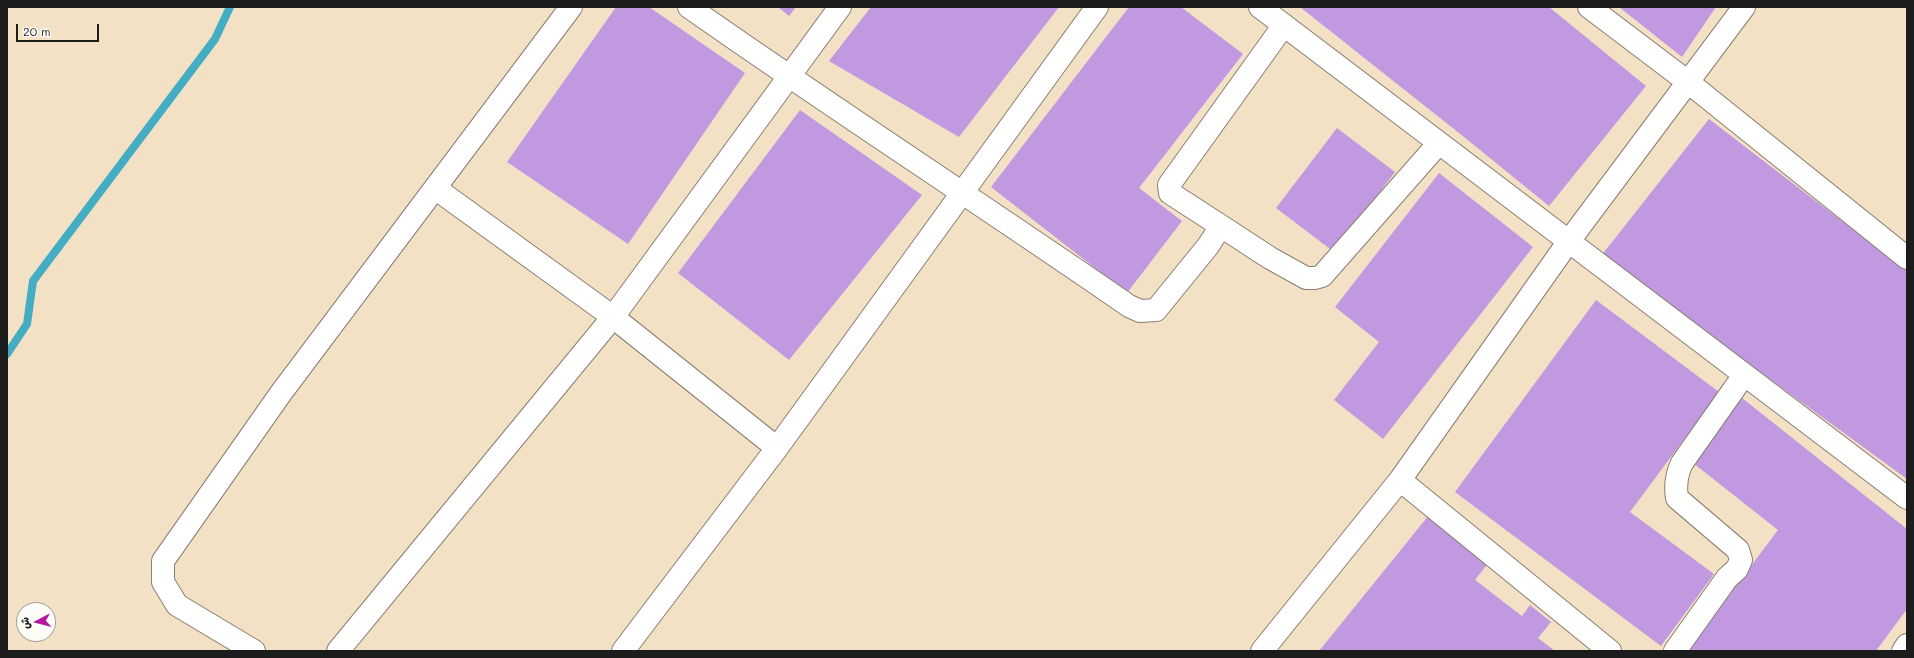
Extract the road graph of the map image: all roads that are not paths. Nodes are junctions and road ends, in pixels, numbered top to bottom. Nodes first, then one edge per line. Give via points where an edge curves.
1 (571, 7) edge
2 (689, 7) edge
3 (840, 7) edge
4 (1097, 7) edge
5 (1260, 7) edge
6 (1589, 7) edge
7 (1744, 7) edge
8 (1284, 25) junction
9 (788, 77) junction
10 (1688, 82) junction
11 (1439, 143) junction
12 (435, 188) junction
13 (962, 193) junction
14 (1221, 226) junction
15 (1569, 241) junction
16 (1907, 258) edge
17 (613, 317) junction
18 (1744, 374) junction
19 (777, 448) junction
20 (1400, 480) junction
21 (1907, 498) edge
22 (1907, 645) edge
23 (254, 651) edge
24 (338, 651) edge
25 (622, 651) edge
26 (1262, 651) edge
27 (1610, 651) edge
28 (1675, 651) edge
29 (1903, 651) edge

1 - 12 street
2 - 9 street
3 - 9 street
4 - 13 street
5 - 8 street
6 - 10 street
7 - 10 street
8 - 11 street
8 - 14 street via 1169,185 1170,193
9 - 13 street
9 - 17 street
10 - 15 street
10 - 16 street
11 - 14 street via 1322,276 1306,278
11 - 15 street
12 - 17 street
12 - 23 street via 281,393 163,561 163,582 177,605
13 - 14 street via 1140,311 1156,310
13 - 19 street
15 - 18 street
15 - 20 street
17 - 19 street
17 - 24 street
18 - 21 street
18 - 28 street via 1682,463 1675,485 1677,498 1738,550 1741,560
19 - 25 street
20 - 26 street
20 - 27 street
22 - 29 street

